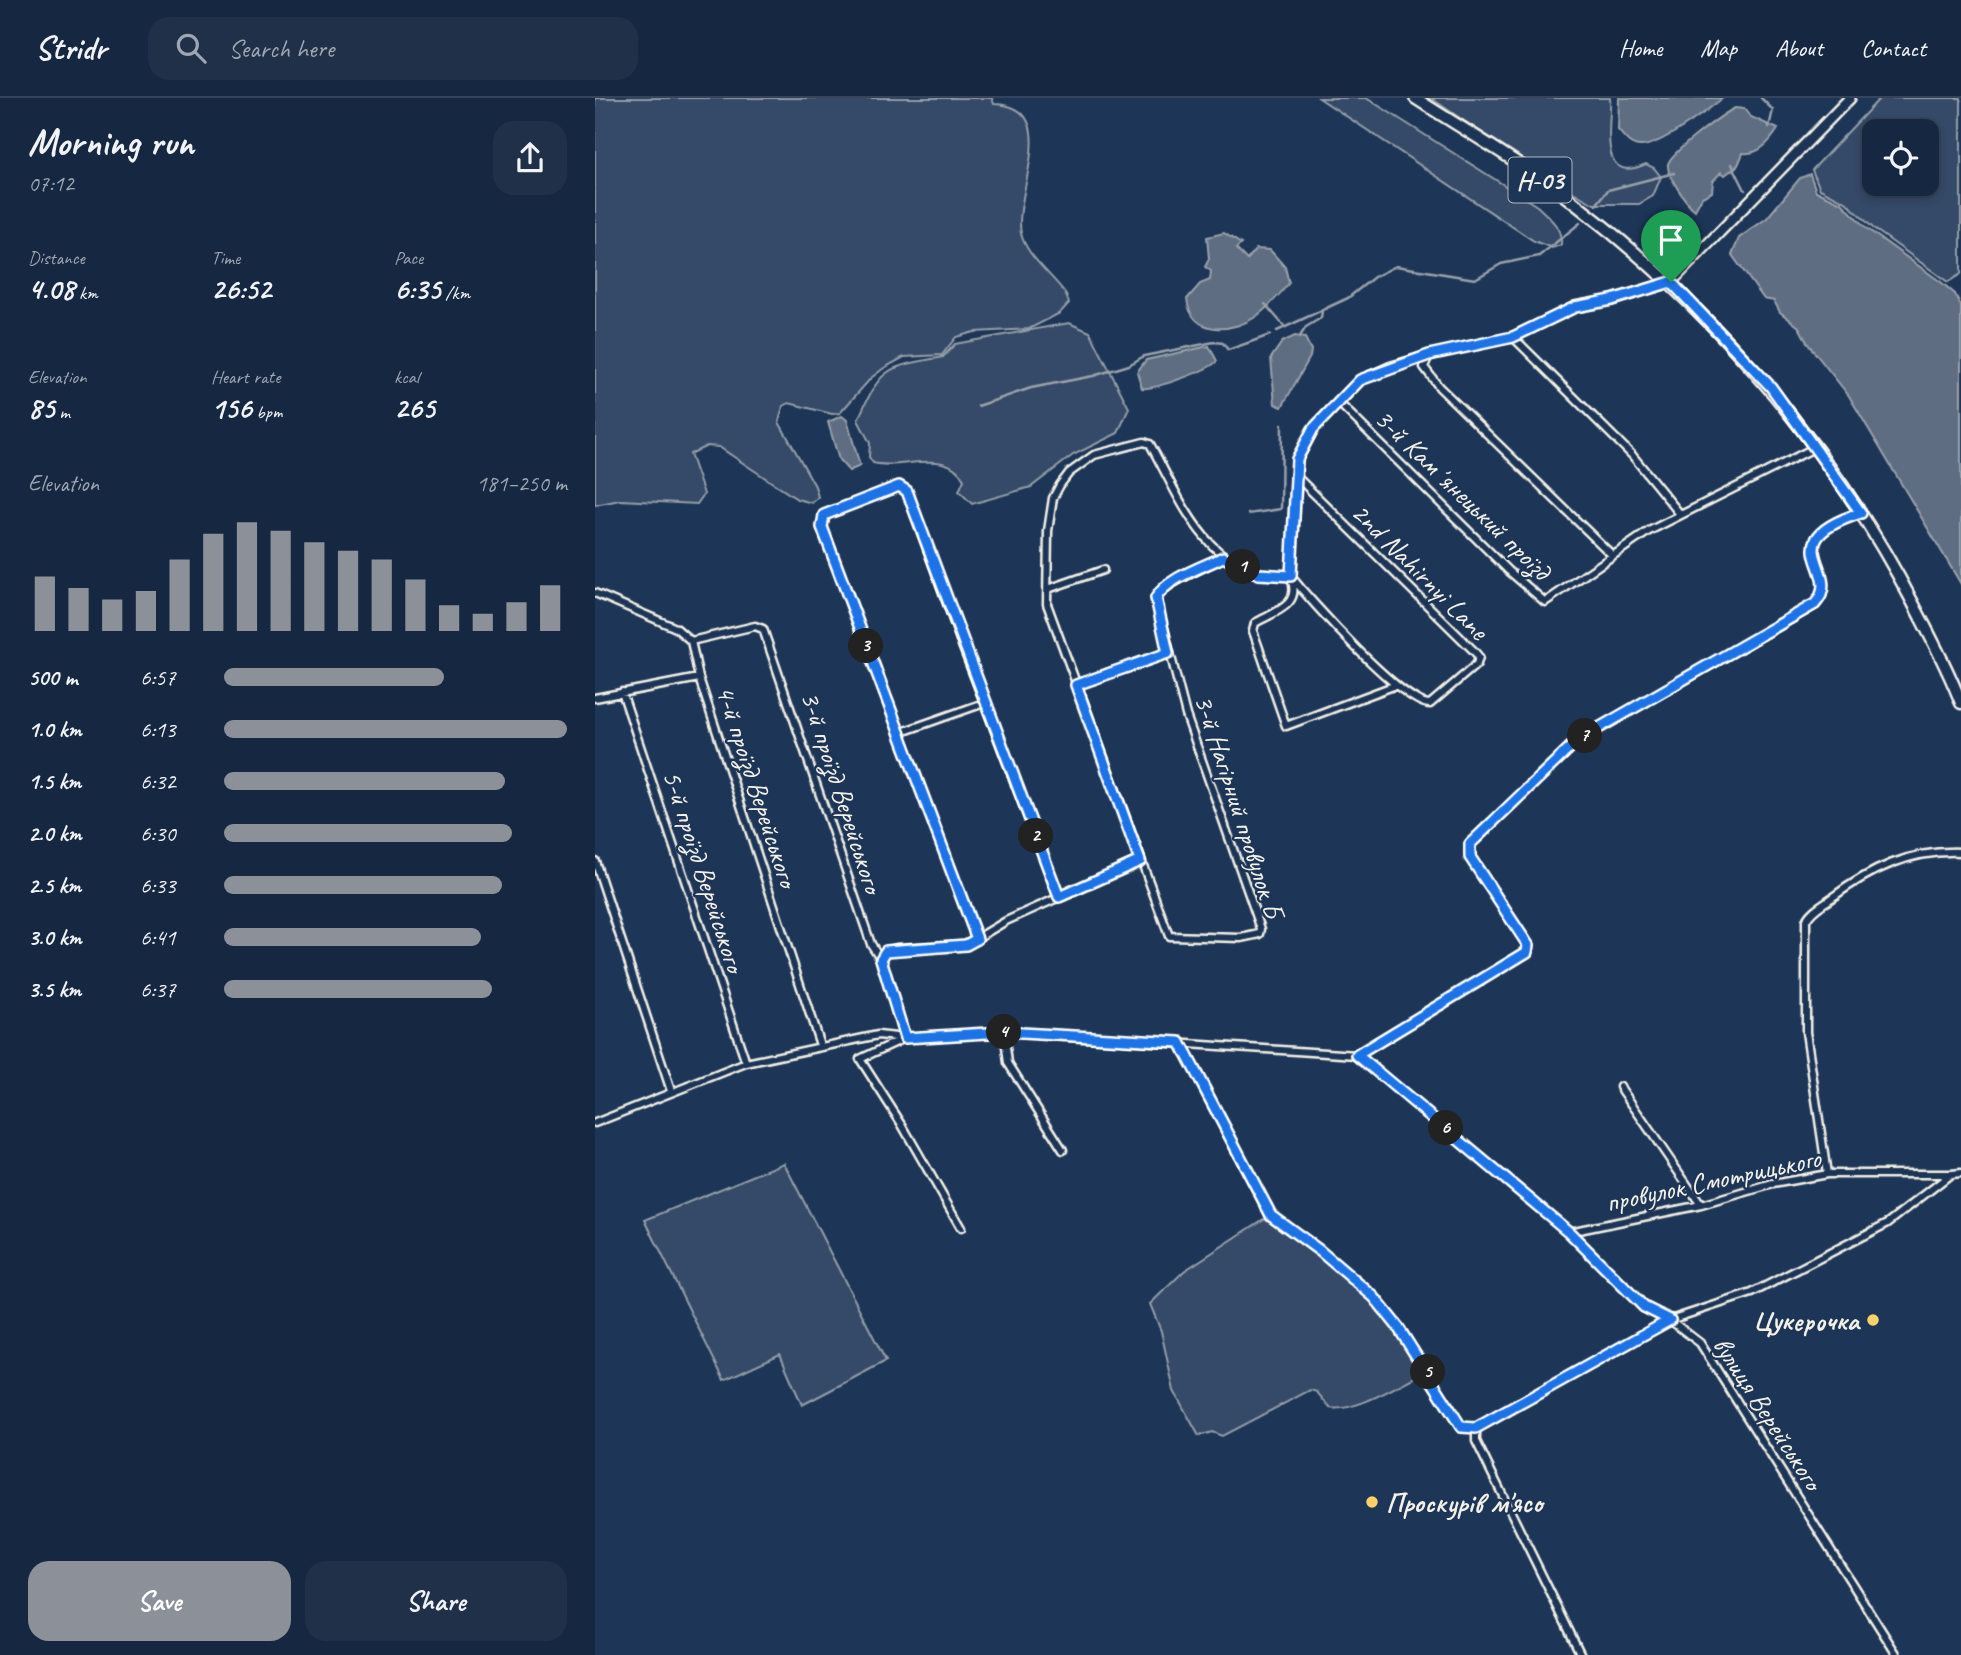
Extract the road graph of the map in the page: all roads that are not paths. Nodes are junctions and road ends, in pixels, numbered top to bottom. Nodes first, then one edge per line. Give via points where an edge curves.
1 (1415, 98) edge
2 (1850, 98) edge
3 (1671, 282) junction
4 (1513, 337) junction
5 (1429, 355) junction
6 (1338, 402) junction
7 (1816, 447) junction
8 (1297, 477) junction
9 (1861, 513) junction
10 (1680, 514) junction
11 (1611, 554) junction
12 (1223, 557) junction
13 (1103, 570) dead end
14 (1291, 576) junction
15 (1048, 589) junction
16 (595, 593) edge
17 (1295, 594) junction
18 (1307, 598) junction
19 (691, 641) junction
20 (1168, 653) junction
21 (699, 678) junction
22 (1076, 685) junction
23 (1396, 685) junction
24 (622, 691) junction
25 (595, 698) edge
26 (984, 702) junction
27 (1961, 703) edge
28 (899, 733) junction
29 (1961, 852) edge
30 (595, 861) edge
31 (1140, 861) junction
32 (1059, 897) junction
33 (977, 939) junction
34 (881, 959) junction
35 (1004, 1032) junction
36 (905, 1038) junction
37 (1180, 1042) junction
38 (820, 1045) junction
39 (1357, 1055) junction
40 (746, 1063) junction
41 (1620, 1087) dead end
42 (671, 1091) junction
43 (595, 1123) edge
44 (1063, 1150) dead end
45 (1961, 1173) edge
46 (1827, 1174) junction
47 (1951, 1174) junction
48 (1701, 1205) junction
49 (961, 1228) dead end
50 (1569, 1232) junction
51 (1670, 1320) junction
52 (1476, 1428) junction
53 (1581, 1655) edge
54 (1897, 1655) edge

1 - 3 main road, Н-03 via 1576,204
2 - 3 street
3 - 4 street via 1562,312
3 - 7 main road, Н-03 via 1771,387
4 - 5 street
4 - 10 street via 1632,456
5 - 6 street via 1360,380
5 - 11 street via 1424,367 1439,387
6 - 8 street via 1305,443 1297,459
6 - 11 street, 3-й Камʼянецький проїзд via 1545,602
7 - 9 main road, Н-03
7 - 10 street, 3-й Камʼянецький проїзд
8 - 14 street
8 - 23 street, 2nd Nahirnyi Lane via 1479,657 1477,664 1430,704 1414,700
9 - 27 main road, Н-03 via 1949,672
9 - 39 street via 1831,524 1819,534 1812,553 1823,582 1822,597 1815,604 1578,740 1470,844 1470,857 1528,945 1527,952
10 - 11 street, 3-й Камʼянецький проїзд
12 - 14 street via 1258,574
12 - 15 street, 3-й Нагірний провулок Б via 1197,529 1150,444 1144,442 1094,455 1060,485 1048,531
12 - 20 street, 3-й Нагірний провулок Б via 1160,591 1156,598
13 - 15 street
14 - 17 street
14 - 18 street, 2nd Nahirnyi Lane
15 - 22 street, 3-й Нагірний провулок Б via 1047,604
16 - 19 street via 676,628
17 - 18 street
17 - 23 street via 1291,603 1253,626 1286,726
18 - 23 street, 2nd Nahirnyi Lane
19 - 21 street, 4-й проїзд Верейського
19 - 34 street, 3-й проїзд Верейського via 755,626 763,629 871,944
20 - 22 street
20 - 31 street, 3-й Нагірний провулок Б via 1260,934 1241,938 1169,936
21 - 24 street
21 - 38 street, 4-й проїзд Верейського
22 - 31 street, 3-й Нагірний провулок Б
24 - 25 street
24 - 40 street, 5-й проїзд Верейського
26 - 28 street
26 - 28 street via 907,491 899,486 824,515 822,527
26 - 32 street
28 - 33 street
29 - 46 street via 1907,857 1874,869 1806,921 1806,1032
30 - 42 street
31 - 32 street
32 - 33 street
33 - 34 street via 954,946 897,948 886,951
34 - 36 street, 3-й проїзд Верейського
35 - 36 street
35 - 37 street
35 - 44 street via 1008,1063
36 - 38 street via 878,1035
36 - 49 street via 860,1059
37 - 39 street
37 - 52 street via 1271,1215 1374,1297 1461,1427
38 - 40 street
39 - 50 street, вулиця Верейського
40 - 42 street
41 - 48 street
42 - 43 street
45 - 47 street, провулок Смотрицького
46 - 47 street, провулок Смотрицького
46 - 48 street, провулок Смотрицького
47 - 51 street via 1876,1230 1752,1293
48 - 50 street, провулок Смотрицького
50 - 51 street, вулиця Верейського via 1644,1307
51 - 52 street
51 - 54 street, вулиця Верейського via 1700,1343
52 - 53 street via 1476,1441

